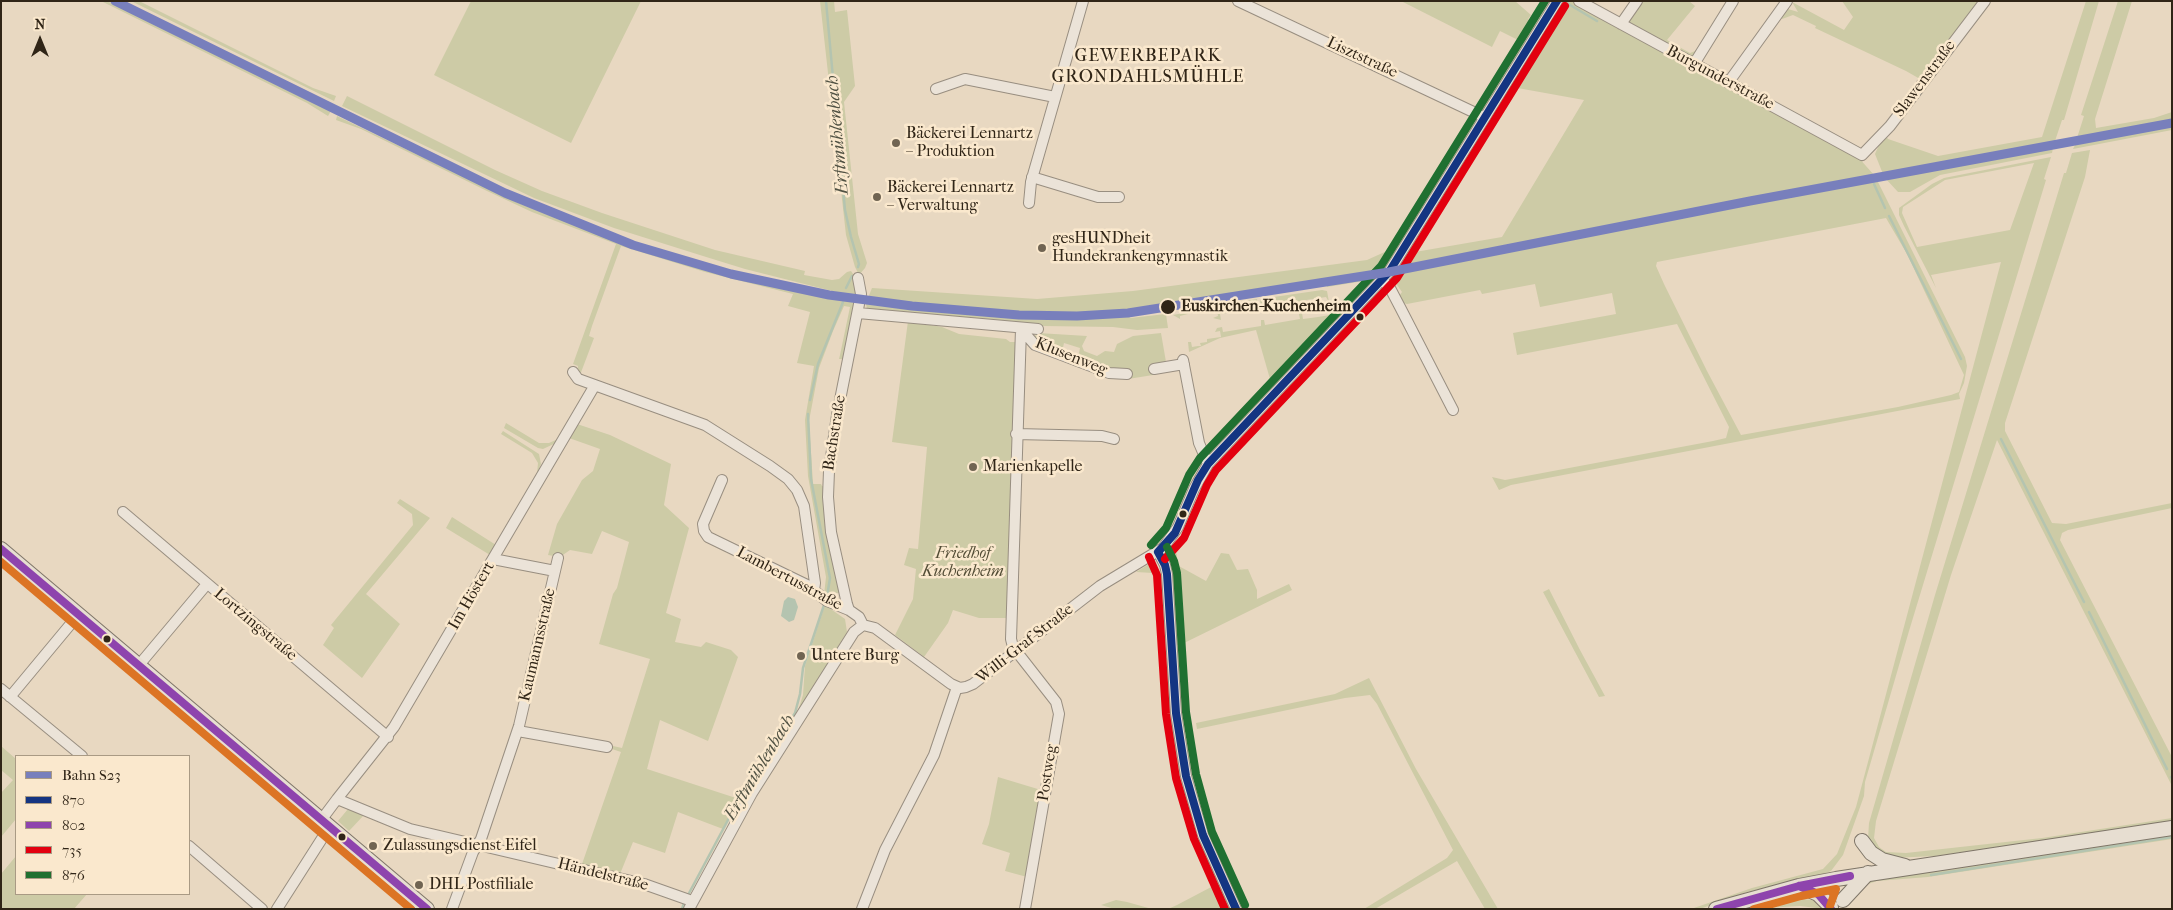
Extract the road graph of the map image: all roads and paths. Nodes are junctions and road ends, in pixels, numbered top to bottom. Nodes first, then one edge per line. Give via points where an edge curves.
1 (1083, 1) edge
2 (1238, 1) edge
3 (1557, 1) edge
4 (1579, 1) edge
5 (1637, 1) edge
6 (1733, 1) edge
7 (1788, 1) edge
8 (1985, 1) edge
9 (1621, 24) junction
10 (1694, 64) junction
11 (1728, 83) junction
12 (936, 89) dead end
13 (1055, 97) junction
14 (1484, 117) junction
15 (1862, 155) joint
16 (1032, 177) junction
17 (1119, 197) dead end
18 (1030, 203) dead end
19 (858, 278) dead end
20 (1382, 281) junction
21 (858, 313) junction
22 (1021, 329) junction
23 (1038, 329) dead end
24 (1154, 369) dead end
25 (574, 372) dead end
26 (1127, 374) dead end
27 (595, 385) junction
28 (1453, 410) dead end
29 (1016, 434) junction
30 (1114, 439) dead end
31 (1208, 464) junction
32 (722, 480) dead end
33 (123, 512) dead end
34 (1, 549) edge
35 (1158, 552) junction
36 (558, 558) dead end
37 (493, 559) junction
38 (555, 571) junction
39 (207, 584) junction
40 (844, 589) joint
41 (814, 590) junction
42 (849, 610) junction
43 (79, 614) junction
44 (863, 625) junction
45 (1016, 651) junction
46 (139, 665) junction
47 (956, 687) junction
48 (1, 689) edge
49 (10, 696) junction
50 (518, 731) junction
51 (388, 737) junction
52 (607, 747) dead end
53 (81, 755) edge
54 (337, 799) junction
55 (326, 823) junction
56 (2172, 828) edge
57 (1862, 840) dead end
58 (477, 846) junction
59 (190, 847) edge
60 (1910, 867) junction
61 (1868, 874) junction
62 (1843, 878) junction
63 (1799, 886) junction
64 (688, 902) edge
65 (1836, 906) edge
66 (262, 909) edge
67 (277, 909) edge
68 (427, 909) edge
69 (452, 909) edge
70 (862, 909) edge
71 (1024, 909) edge
72 (1236, 909) edge
73 (1716, 909) edge

1 - 13 street
2 - 14 street, Lisztstraße
3 - 14 street, Willi-Graf-Straße
4 - 9 street, Burgunderstraße
5 - 9 street
6 - 10 street
7 - 11 street
8 - 15 street, Slawenstraße via 1890,126
9 - 10 street, Burgunderstraße
10 - 11 street, Burgunderstraße
11 - 15 street, Burgunderstraße
12 - 13 street via 965,78
13 - 16 street
14 - 20 street, Willi-Graf-Straße
16 - 17 street via 1098,197
16 - 18 street
19 - 21 street, Bachstraße via 861,294
20 - 28 street via 1390,288
20 - 31 street, Willi-Graf-Straße
21 - 22 street, Klusenweg
21 - 40 street, Bachstraße via 841,393 828,485 832,532
22 - 23 street, Klusenweg
22 - 26 street, Klusenweg via 1035,344 1109,373
22 - 29 street, Klusenweg
24 - 31 street via 1184,362 1199,443
25 - 27 street via 578,379
27 - 37 street, Im Höstert
27 - 41 street via 705,425 788,479 804,506
29 - 30 street
29 - 45 street, Klusenweg via 1011,640
31 - 35 street, Willi-Graf-Straße via 1175,533
32 - 41 street, Lambertusstraße via 703,524 708,537
33 - 39 street, Lortzingstraße
34 - 43 main road
35 - 45 street, Willi-Graf-Straße via 1100,586
35 - 72 street via 1167,574 1176,704 1186,776 1206,843
36 - 38 street, Kaumannsstraße
37 - 38 street
37 - 51 street, Im Höstert
38 - 50 street, Kaumannsstraße
39 - 46 street
39 - 51 street, Lortzingstraße
40 - 42 street, Lambertusstraße
41 - 42 street, Lambertusstraße via 825,600
42 - 44 street, Lambertusstraße via 859,617
43 - 46 main road
43 - 49 street
44 - 47 street, Lambertusstraße via 876,628
44 - 64 street via 854,632 752,793
45 - 47 street, Willi-Graf-Straße via 973,684
45 - 71 street, Postweg via 1056,702 1059,714
46 - 55 main road
47 - 70 street, Willi-Graf-Straße via 934,755 885,850
48 - 49 street
49 - 53 street
50 - 52 street
50 - 58 street, Kaumannsstraße
51 - 54 street, Im Höstert
54 - 55 street
54 - 58 street, Händelstraße via 410,829
55 - 67 street
55 - 68 main road
56 - 60 main road
57 - 60 main road via 1871,853 1882,860
58 - 64 street, Händelstraße via 644,884
58 - 69 street, Kaumannsstraße
59 - 66 street
60 - 61 main road
61 - 62 main road
61 - 65 main road
62 - 63 main road
62 - 65 main road
63 - 65 main road
63 - 73 main road

